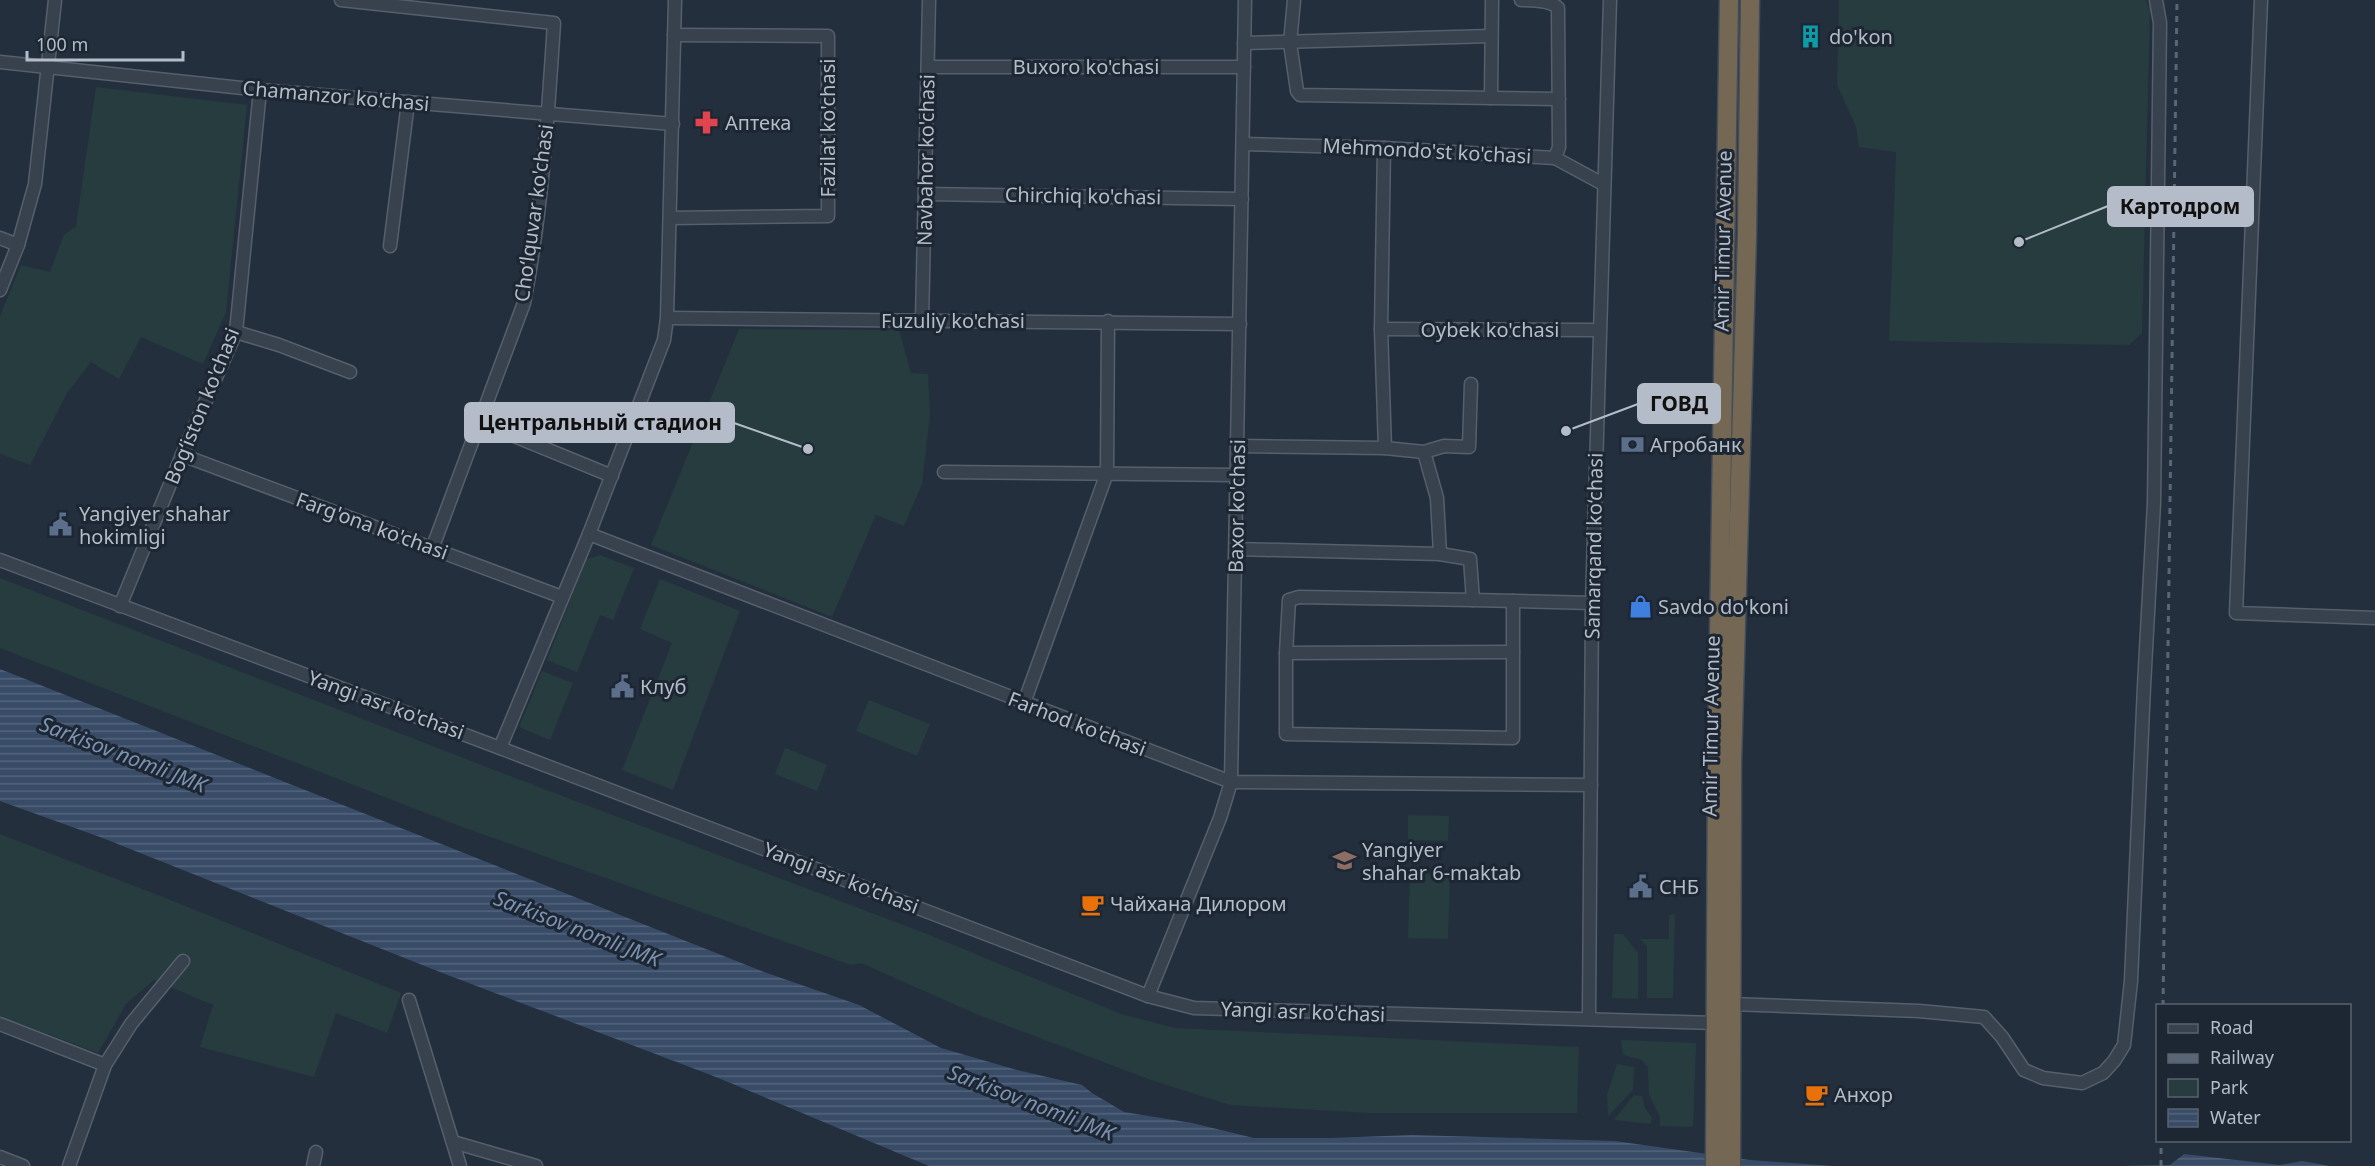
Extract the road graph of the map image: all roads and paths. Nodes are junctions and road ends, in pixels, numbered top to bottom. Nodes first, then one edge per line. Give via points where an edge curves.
1 (55, 0) edge
2 (341, 0) edge
3 (675, 0) edge
4 (929, 0) edge
5 (1245, 0) edge
6 (1294, 0) edge
7 (1492, 0) edge
8 (1521, 0) edge
9 (1610, 0) edge
10 (1729, 0) edge
11 (1750, 0) edge
12 (2156, 0) edge
13 (2260, 0) edge
14 (674, 35) junction
15 (1491, 36) junction
16 (1245, 43) junction
17 (1290, 43) junction
18 (0, 62) edge
19 (48, 67) junction
20 (928, 67) junction
21 (1244, 67) junction
22 (260, 90) junction
23 (1491, 98) junction
24 (1559, 99) junction
25 (408, 102) junction
26 (548, 114) junction
27 (673, 124) junction
28 (1243, 144) junction
29 (1384, 148) junction
30 (1555, 158) junction
31 (1604, 184) junction
32 (925, 194) junction
33 (1242, 199) junction
34 (670, 218) junction
35 (1747, 235) junction
36 (1725, 236) junction
37 (0, 238) edge
38 (18, 245) junction
39 (390, 246) dead end
40 (0, 290) edge
41 (667, 318) junction
42 (922, 321) junction
43 (1108, 321) junction
44 (1240, 324) junction
45 (1381, 329) junction
46 (1599, 330) junction
47 (236, 332) junction
48 (351, 372) dead end
49 (1471, 384) dead end
50 (480, 422) junction
51 (1238, 446) junction
52 (1385, 448) junction
53 (1424, 452) junction
54 (182, 455) junction
55 (944, 472) dead end
56 (1107, 473) junction
57 (1237, 475) junction
58 (612, 476) junction
59 (589, 534) junction
60 (432, 549) junction
61 (1236, 549) junction
62 (1440, 554) junction
63 (0, 560) edge
64 (562, 597) junction
65 (1473, 600) junction
66 (1512, 601) junction
67 (1592, 603) junction
68 (120, 606) junction
69 (2375, 618) edge
70 (1513, 652) junction
71 (1286, 653) junction
72 (1024, 703) junction
73 (500, 748) junction
74 (1232, 782) junction
75 (1591, 785) junction
76 (183, 960) dead end
77 (1148, 996) junction
78 (410, 1000) dead end
79 (1731, 1004) junction
80 (1589, 1019) junction
81 (1716, 1023) junction
82 (0, 1024) edge
83 (105, 1065) junction
84 (1724, 1113) junction
85 (453, 1142) junction
86 (316, 1152) dead end
87 (0, 1157) edge
88 (23, 1166) edge
89 (69, 1166) edge
90 (313, 1166) edge
91 (460, 1166) edge
92 (536, 1166) edge
93 (1715, 1166) edge
94 (1731, 1166) edge

1 - 19 street
2 - 26 street, Cho‘lquvar ko'chasi via 554,23
3 - 14 street
4 - 20 street, Navbahor ko'chasi
5 - 16 street, Baxor ko'chasi
6 - 17 street
7 - 15 street
8 - 24 street via 1551,1 1558,8
9 - 31 street, Samarqand ko‘chasi
10 - 36 highway, Amir Timur Avenue
11 - 35 highway, Amir Timur Avenue
12 - 79 street via 2160,23 2154,503 2131,981 2124,1045 2103,1073 2082,1083 2062,1081 2024,1070 1984,1017
13 - 69 street via 2236,613
14 - 27 street
14 - 34 street, Fazilat ko'chasi via 828,36 828,216
15 - 17 street
15 - 23 street
16 - 17 street
16 - 21 street, Baxor ko'chasi
17 - 23 street via 1300,95
18 - 19 street, Chamanzor ko'chasi
19 - 22 street, Chamanzor ko'chasi
19 - 38 street via 35,184
20 - 21 street, Buxoro ko'chasi
20 - 32 street, Navbahor ko'chasi
21 - 28 street, Baxor ko'chasi
22 - 25 street, Chamanzor ko'chasi
22 - 47 street, Bog‘iston ko'chasi
23 - 24 street
24 - 30 street via 1559,147
25 - 26 street, Chamanzor ko'chasi
25 - 39 street
26 - 27 street, Chamanzor ko'chasi
26 - 50 street, Cho‘lquvar ko'chasi via 524,303
27 - 34 street
28 - 29 street, Mehmondo'st ko'chasi
28 - 33 street, Baxor ko'chasi
29 - 30 street, Mehmondo'st ko'chasi
29 - 45 street
30 - 31 street, Mehmondo'st ko'chasi
31 - 46 street, Samarqand ko‘chasi
32 - 33 street, Chirchiq ko'chasi
32 - 42 street, Navbahor ko'chasi
33 - 44 street, Baxor ko'chasi
34 - 41 street
35 - 36 highway
35 - 79 highway, Amir Timur Avenue via 1732,763
36 - 81 highway, Amir Timur Avenue
37 - 38 street
38 - 40 street
41 - 42 street, Fuzuliy ko'chasi
41 - 58 street via 664,340
42 - 43 street, Fuzuliy ko'chasi
43 - 44 street, Fuzuliy ko'chasi
43 - 56 street
44 - 51 street, Baxor ko'chasi
45 - 46 street, Oybek ko'chasi
45 - 52 street
46 - 67 street, Samarqand ko‘chasi
47 - 48 street
47 - 54 street, Bog‘iston ko'chasi
49 - 53 street via 1468,447 1444,446
50 - 58 street
50 - 60 street, Cho‘lquvar ko'chasi
51 - 52 street
51 - 57 street, Baxor ko'chasi
52 - 53 street
53 - 62 street via 1437,498
54 - 60 street, Farg'ona ko'chasi
54 - 68 street, Bog‘iston ko'chasi
55 - 56 street
56 - 57 street
56 - 72 street
57 - 61 street, Baxor ko'chasi
58 - 59 street
59 - 64 street
59 - 72 street, Farhod ko'chasi
60 - 64 street, Farg'ona ko'chasi
61 - 62 street
61 - 74 street, Baxor ko'chasi
62 - 65 street via 1470,559
63 - 68 street, Yangi asr ko'chasi
64 - 73 street
65 - 66 street
65 - 71 street via 1299,597 1289,600
66 - 67 street
66 - 70 street
67 - 75 street, Samarqand ko‘chasi
68 - 73 street, Yangi asr ko'chasi
70 - 71 street
70 - 71 street via 1513,738 1286,734
72 - 74 street, Farhod ko'chasi
73 - 77 street, Yangi asr ko'chasi
74 - 75 street, Farhod ko'chasi
74 - 77 street, Baxor ko'chasi
75 - 80 street, Samarqand ko‘chasi
76 - 83 street via 131,1024
77 - 80 street, Yangi asr ko'chasi via 1194,1008
78 - 85 street
79 - 84 highway, Amir Timur Avenue
80 - 81 street, Yangi asr ko'chasi
81 - 84 highway, Amir Timur Avenue
82 - 83 street
83 - 89 street
84 - 93 highway, Amir Timur Avenue
84 - 94 highway, Amir Timur Avenue
85 - 91 street
85 - 92 street
86 - 90 street
87 - 88 street

